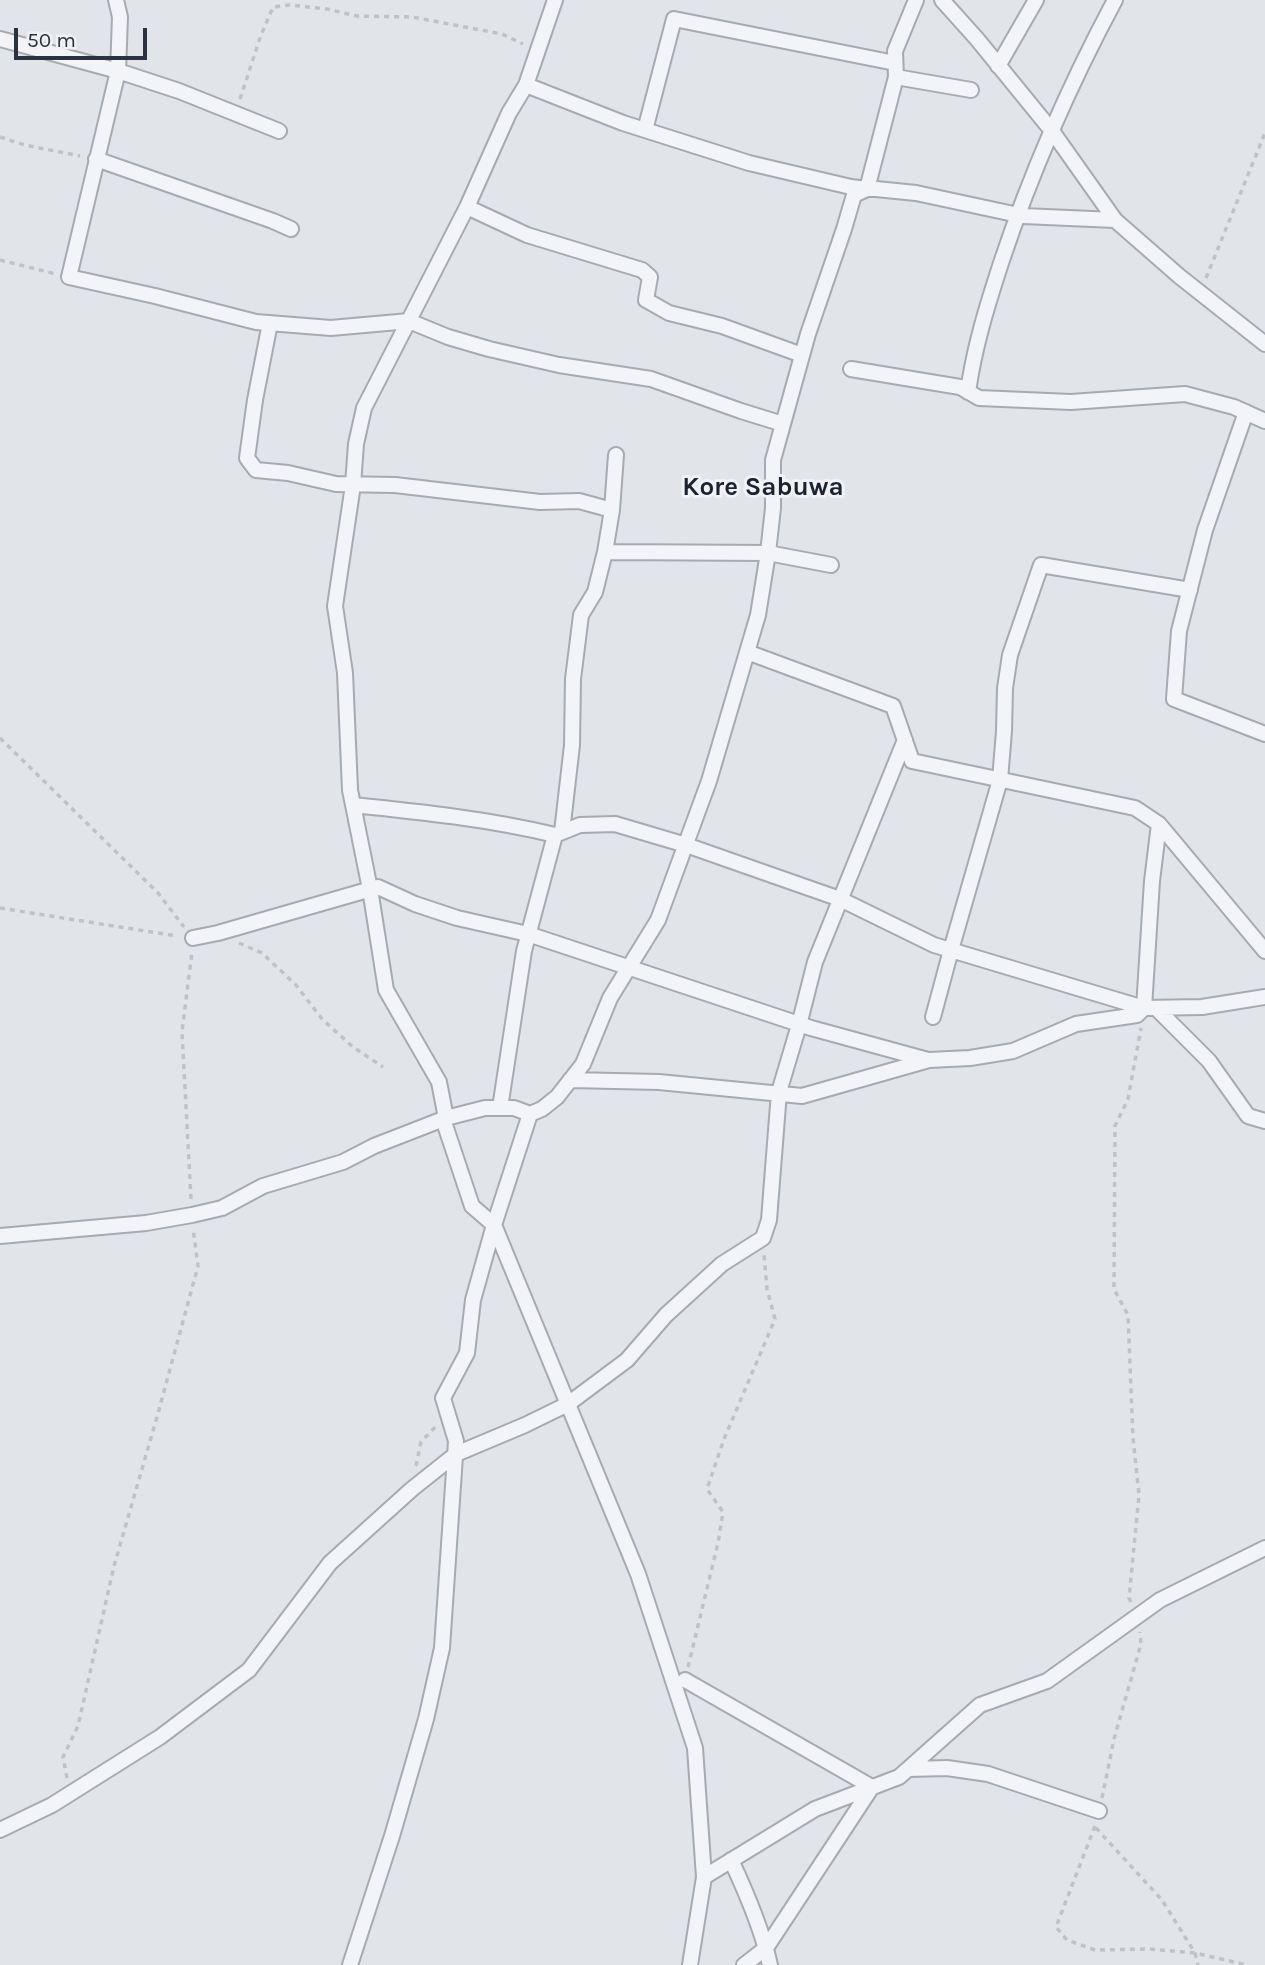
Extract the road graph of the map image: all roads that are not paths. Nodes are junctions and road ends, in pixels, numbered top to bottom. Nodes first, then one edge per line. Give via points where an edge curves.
1 (116, 0) edge
2 (555, 0) edge
3 (916, 0) edge
4 (942, 0) edge
5 (1036, 0) edge
6 (1115, 0) edge
7 (0, 39) edge
8 (998, 66) junction
9 (895, 70) junction
10 (118, 71) junction
11 (526, 85) junction
12 (971, 90) dead end
13 (645, 130) junction
14 (279, 131) dead end
15 (1052, 131) junction
16 (96, 159) junction
17 (867, 189) junction
18 (467, 207) junction
19 (1017, 215) junction
20 (1115, 220) junction
21 (291, 229) dead end
22 (408, 321) junction
23 (270, 323) junction
24 (1265, 344) edge
25 (802, 355) junction
26 (851, 369) dead end
27 (968, 392) junction
28 (1247, 412) junction
29 (1265, 421) edge
30 (783, 424) junction
31 (616, 455) dead end
32 (353, 485) junction
33 (612, 510) junction
34 (605, 552) junction
35 (768, 553) junction
36 (831, 565) dead end
37 (1190, 590) junction
38 (747, 652) junction
39 (1265, 734) edge
40 (905, 740) junction
41 (1000, 780) junction
42 (353, 805) junction
43 (1159, 824) junction
44 (558, 834) junction
45 (686, 845) junction
46 (370, 889) junction
47 (840, 900) junction
48 (528, 934) junction
49 (193, 938) road end
50 (951, 950) junction
51 (1265, 951) edge
52 (629, 968) junction
53 (1265, 997) edge
54 (1150, 1008) junction
55 (933, 1017) dead end
56 (799, 1025) junction
57 (929, 1060) junction
58 (570, 1080) junction
59 (779, 1092) junction
60 (500, 1108) junction
61 (530, 1114) junction
62 (446, 1118) junction
63 (1265, 1121) edge
64 (494, 1225) junction
65 (0, 1236) edge
66 (568, 1404) junction
67 (456, 1454) junction
68 (1265, 1548) edge
69 (685, 1680) road end
70 (909, 1769) junction
71 (872, 1787) junction
72 (1099, 1811) road end
73 (0, 1830) edge
74 (731, 1860) junction
75 (704, 1877) junction
76 (766, 1948) junction
77 (350, 1965) edge
78 (690, 1965) edge
79 (744, 1965) edge
80 (770, 1965) edge

1 - 10 street via 120,17
2 - 11 street
3 - 9 street via 895,51
4 - 8 street
5 - 8 street
6 - 15 street
7 - 10 street
8 - 15 street
9 - 12 street
9 - 13 street via 674,19
9 - 17 street
10 - 14 street
10 - 16 street
11 - 13 street
11 - 18 street
13 - 17 street via 749,163
15 - 19 street
15 - 20 street
16 - 21 street
16 - 23 street via 69,277
17 - 19 street via 916,193
17 - 25 street via 854,195
18 - 22 street
18 - 25 street via 527,235 642,270 650,277 646,300 670,313
19 - 20 street
19 - 27 street via 972,358
20 - 24 street
22 - 23 street via 331,328
22 - 30 street via 489,349 651,379
22 - 32 street via 364,408
23 - 32 street via 247,458 256,470
25 - 30 street
26 - 27 street
27 - 28 street via 979,398 1072,402 1185,394
28 - 29 street
28 - 37 street via 1205,530
30 - 35 street via 773,460
31 - 33 street
32 - 33 street via 395,485 540,502 579,501
32 - 42 street via 335,606 345,673
33 - 34 street
34 - 35 street
34 - 44 street via 595,592 581,615 573,679 572,745
35 - 36 street
35 - 38 street
37 - 39 street via 1179,631 1174,699
37 - 41 street via 1041,565 1010,655
38 - 40 street via 893,706
38 - 45 street
40 - 41 street via 912,761
40 - 47 street
41 - 43 street via 1135,808
41 - 50 street
42 - 44 street
42 - 46 street
43 - 51 street
43 - 54 street via 1152,881
44 - 45 street via 580,825 614,824
44 - 48 street
45 - 47 street
45 - 52 street via 658,920
46 - 48 street via 378,887 457,918
46 - 49 street
46 - 62 street via 386,990 439,1082
47 - 50 street
47 - 56 street via 815,962
48 - 52 street
48 - 60 street
50 - 54 street
50 - 55 street
52 - 56 street
52 - 58 street via 610,998 583,1064
53 - 54 street via 1202,1007
54 - 57 street via 1137,1015 1076,1024 1013,1051
54 - 63 street via 1209,1061 1248,1115
56 - 57 street
56 - 59 street
57 - 59 street via 802,1096
58 - 59 street
58 - 61 street via 557,1097
59 - 66 street via 764,1238 722,1264 666,1315 626,1360
60 - 61 street
60 - 62 street
61 - 64 street
62 - 64 street via 471,1206
62 - 65 street via 343,1162 263,1186 222,1208 146,1223
64 - 66 street
64 - 67 street via 473,1300 467,1353 443,1398 457,1441
66 - 67 street
66 - 75 street via 638,1574 695,1748
67 - 73 street via 330,1563 249,1670 160,1737 52,1805
67 - 77 street via 442,1648 422,1732
68 - 70 street via 1160,1600 1047,1681 980,1704
69 - 71 street
70 - 71 street
70 - 72 street via 988,1774
71 - 74 street via 815,1809
71 - 76 street
74 - 75 street
74 - 76 street
75 - 78 street
76 - 79 street
76 - 80 street

